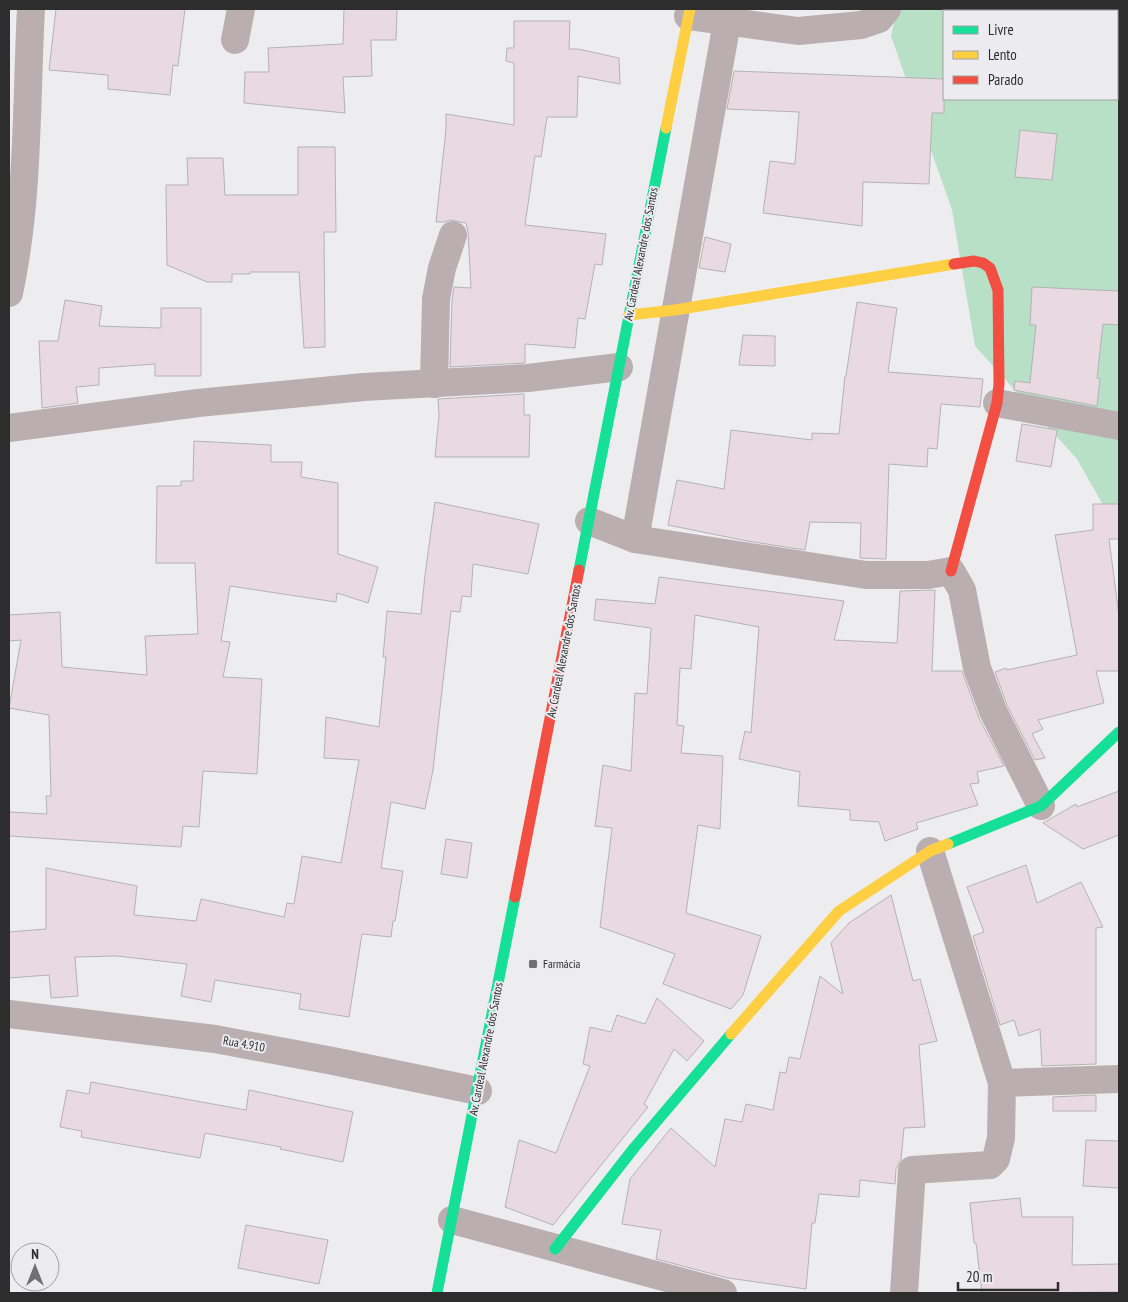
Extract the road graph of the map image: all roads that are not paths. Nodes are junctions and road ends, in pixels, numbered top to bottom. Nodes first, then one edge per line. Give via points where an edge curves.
1 (32, 9) edge
2 (241, 9) edge
3 (887, 9) edge
4 (689, 13) edge
5 (727, 22) junction
6 (235, 40) dead end
7 (453, 235) dead end
8 (9, 293) edge
9 (675, 310) junction
10 (629, 315) junction
11 (619, 367) junction
12 (434, 384) junction
13 (997, 403) junction
14 (1119, 426) edge
15 (9, 428) edge
16 (589, 521) junction
17 (635, 539) junction
18 (951, 571) junction
19 (1119, 732) edge
20 (1041, 806) junction
21 (930, 851) junction
22 (9, 1014) edge
23 (1119, 1079) edge
24 (1002, 1083) junction
25 (478, 1091) junction
26 (452, 1220) junction
27 (555, 1249) junction
28 (437, 1293) edge
29 (723, 1293) edge
30 (904, 1293) edge

1 - 8 street via 23,207
2 - 6 street
3 - 5 street via 879,19 861,25 798,31
4 - 5 street
4 - 10 street, Av. Cardeal Alexandre dos Santos
5 - 9 street
7 - 12 street via 436,299
9 - 10 street
9 - 13 street via 974,261 990,268 998,290
9 - 17 street
10 - 11 street, Av. Cardeal Alexandre dos Santos
11 - 12 street via 528,378
11 - 16 street, Av. Cardeal Alexandre dos Santos
12 - 15 street via 364,387 198,403
13 - 14 street
13 - 18 street
16 - 17 street
16 - 25 street, Av. Cardeal Alexandre dos Santos
17 - 18 street via 866,574
18 - 20 street via 962,590 978,668 993,711
19 - 20 street
20 - 21 street
21 - 24 street
21 - 27 street via 839,911 634,1148
22 - 25 street, Rua 4.910 via 215,1039
23 - 24 street
24 - 30 street via 1001,1138 996,1159 990,1165 912,1170
25 - 26 street, Av. Cardeal Alexandre dos Santos
26 - 27 street
26 - 28 street, Av. Cardeal Alexandre dos Santos
27 - 29 street

